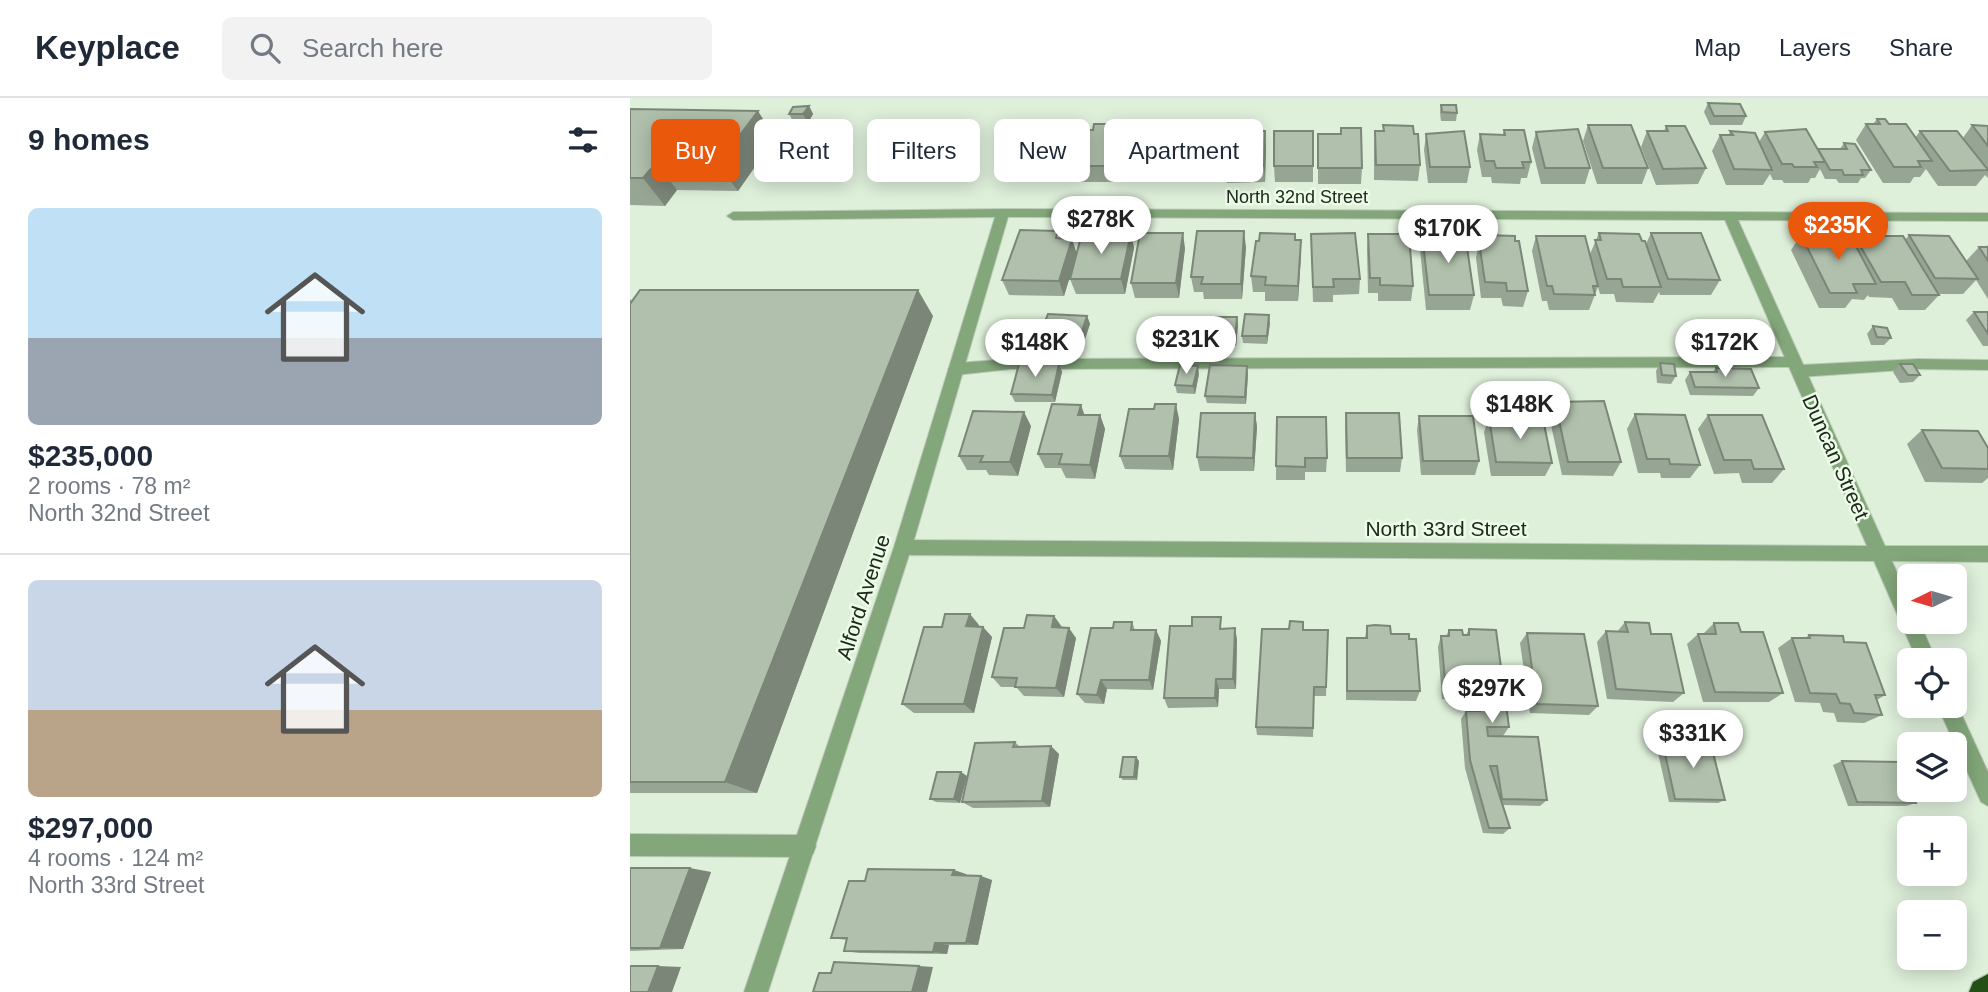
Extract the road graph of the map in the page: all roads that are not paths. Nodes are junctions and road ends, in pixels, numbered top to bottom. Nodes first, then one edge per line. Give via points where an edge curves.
1 (1003, 213) junction
2 (733, 216) dead end
3 (1730, 216) junction
4 (1988, 217) edge
5 (1988, 365) edge
6 (1797, 367) junction
7 (956, 369) junction
8 (903, 547) junction
9 (1880, 554) junction
10 (1988, 554) edge
11 (1897, 593) edge
12 (1953, 718) edge
13 (1988, 795) edge
14 (630, 845) edge
15 (805, 846) junction
16 (1988, 988) edge
17 (756, 992) edge
18 (1983, 992) edge

1 - 2 street, North 32nd Street
1 - 3 street, North 32nd Street
1 - 7 street, Alford Avenue
3 - 4 street, North 32nd Street
3 - 6 street, Duncan Street
5 - 6 street
6 - 7 street via 1011,364
6 - 9 street, Duncan Street
7 - 8 street, Alford Avenue
8 - 9 street, North 33rd Street
8 - 15 street, Alford Avenue
9 - 10 street, North 33rd Street
9 - 11 street, Duncan Street
12 - 13 street
14 - 15 street
15 - 17 street, Alford Avenue
16 - 18 highway

